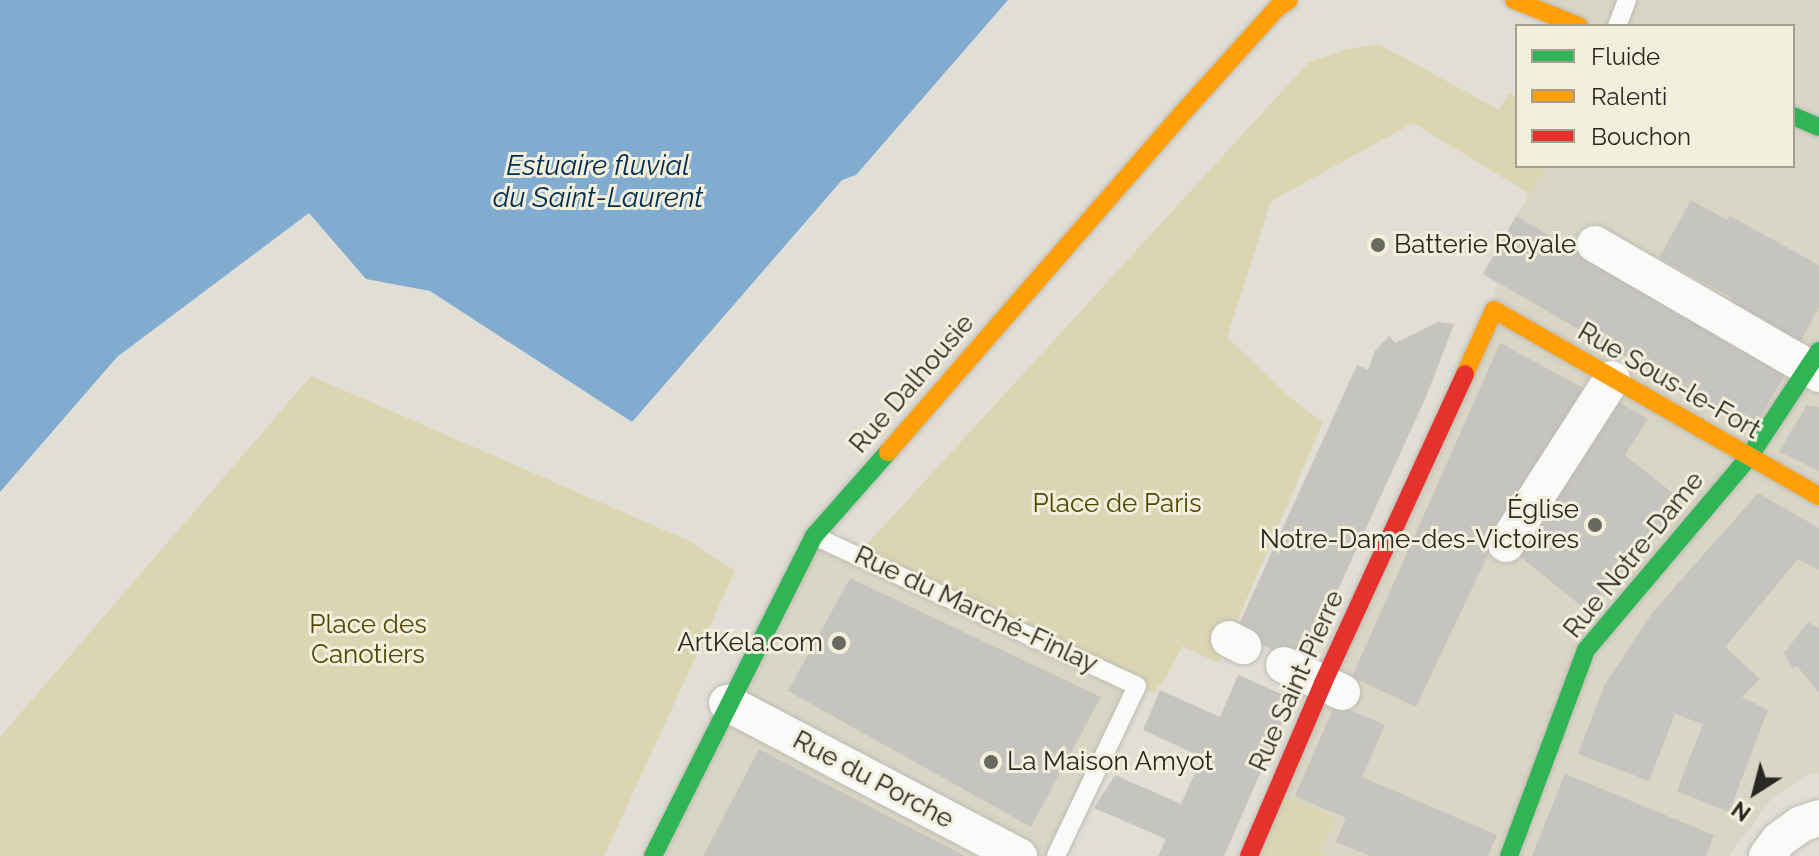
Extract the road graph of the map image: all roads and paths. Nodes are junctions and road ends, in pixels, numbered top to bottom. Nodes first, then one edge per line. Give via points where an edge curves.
1 (1289, 0) edge
2 (1514, 0) edge
3 (1627, 0) edge
4 (1574, 24) edge
5 (1618, 24) edge
6 (1795, 117) edge
7 (1819, 127) edge
8 (1595, 244) dead end
9 (1494, 310) joint
10 (1816, 365) edge
11 (1612, 379) junction
12 (1749, 457) junction
13 (1819, 496) edge
14 (814, 536) junction
15 (1506, 544) dead end
16 (1284, 665) dead end
17 (1333, 687) junction
18 (727, 703) junction
19 (1819, 818) edge
20 (1005, 853) edge
21 (653, 856) edge
22 (1056, 856) edge
23 (1249, 856) edge
24 (1509, 856) edge
25 (1767, 856) edge

1 - 14 street, Rue Dalhousie via 1179,117
2 - 4 street
3 - 5 lane
6 - 7 street
8 - 10 street
9 - 11 street, Rue Sous-le-Fort
9 - 17 street, Rue Saint-Pierre
10 - 12 street, Rue Notre-Dame
11 - 12 street, Rue Sous-le-Fort
11 - 15 street
12 - 13 street, Rue Sous-le-Fort
12 - 24 street, Rue Notre-Dame via 1586,650
14 - 18 street, Rue Dalhousie
14 - 22 lane, Rue du Marché-Finlay via 1137,686
16 - 17 street
17 - 23 street, Rue Saint-Pierre
18 - 20 street, Rue du Porche
18 - 21 street, Rue Dalhousie
19 - 25 street via 1779,840

